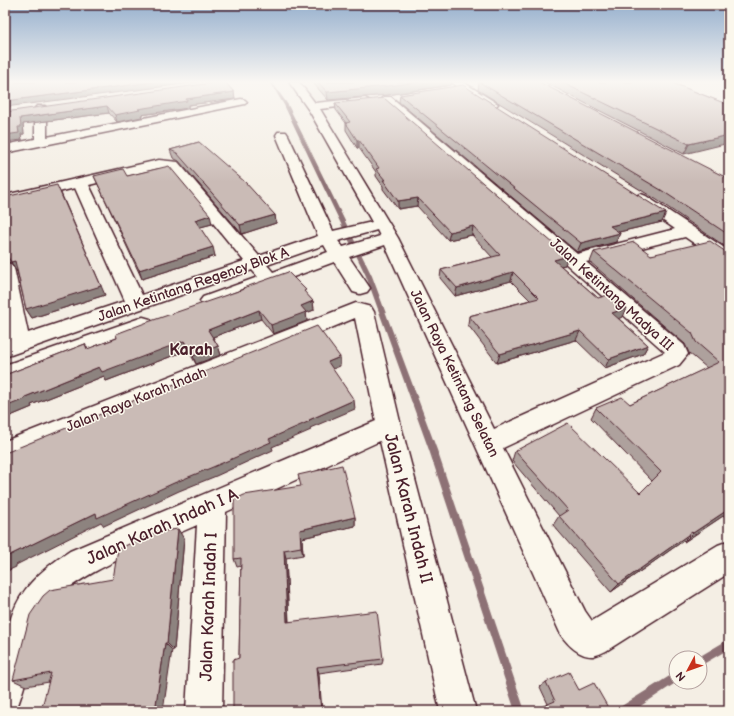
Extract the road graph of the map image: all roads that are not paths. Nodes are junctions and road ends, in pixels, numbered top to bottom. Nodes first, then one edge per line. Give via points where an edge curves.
1 (44, 115) edge
2 (174, 115) edge
3 (318, 115) edge
4 (404, 115) edge
5 (282, 135) dead end
6 (41, 142) junction
7 (5, 149) edge
8 (80, 182) junction
9 (631, 192) edge
10 (5, 200) edge
11 (386, 231) junction
12 (688, 231) junction
13 (332, 237) junction
14 (351, 251) junction
15 (729, 259) edge
16 (574, 260) junction
17 (256, 263) junction
18 (5, 268) edge
19 (270, 279) junction
20 (358, 299) junction
21 (136, 304) junction
22 (189, 308) edge
23 (160, 319) edge
24 (13, 347) edge
25 (5, 374) edge
26 (389, 426) junction
27 (488, 444) junction
28 (5, 452) edge
29 (212, 503) junction
30 (729, 556) edge
31 (5, 692) edge
32 (204, 711) edge
33 (458, 711) edge

1 - 6 street
2 - 6 street
3 - 11 street, Jalan Raya Ketintang Selatan
4 - 16 street, Jalan Ketintang Madya III
5 - 13 street
6 - 7 street
8 - 10 street
8 - 17 street via 159,164 172,165
8 - 21 street
9 - 12 street
11 - 13 street, Jalan Ketintang Regency Blok A via 356,231
11 - 14 street, Jalan Ketintang Regency Blok A
11 - 27 street, Jalan Raya Ketintang Selatan
12 - 15 street
12 - 16 street
13 - 14 street
13 - 17 street, Jalan Ketintang Regency Blok A
14 - 19 street, Jalan Ketintang Regency Blok A
14 - 20 street
16 - 27 street, Jalan Ketintang Madya III via 674,346 677,354
17 - 19 street
17 - 21 street, Jalan Ketintang Regency Blok A
18 - 24 street
19 - 22 street, Jalan Ketintang Regency Blok A
20 - 26 street, Jalan Karah Indah II via 365,313
20 - 28 street, Jalan Raya Karah Indah
21 - 24 street, Jalan Ketintang Regency Blok A
23 - 25 street, Jalan Ketintang Regency Blok A
26 - 29 street, Jalan Karah Indah I A
26 - 33 street, Jalan Karah Indah II
27 - 30 street, Jalan Raya Ketintang Selatan via 573,623 587,639 594,639
29 - 31 street, Jalan Karah Indah I A via 81,562 40,591 26,613
29 - 32 street, Jalan Karah Indah I

